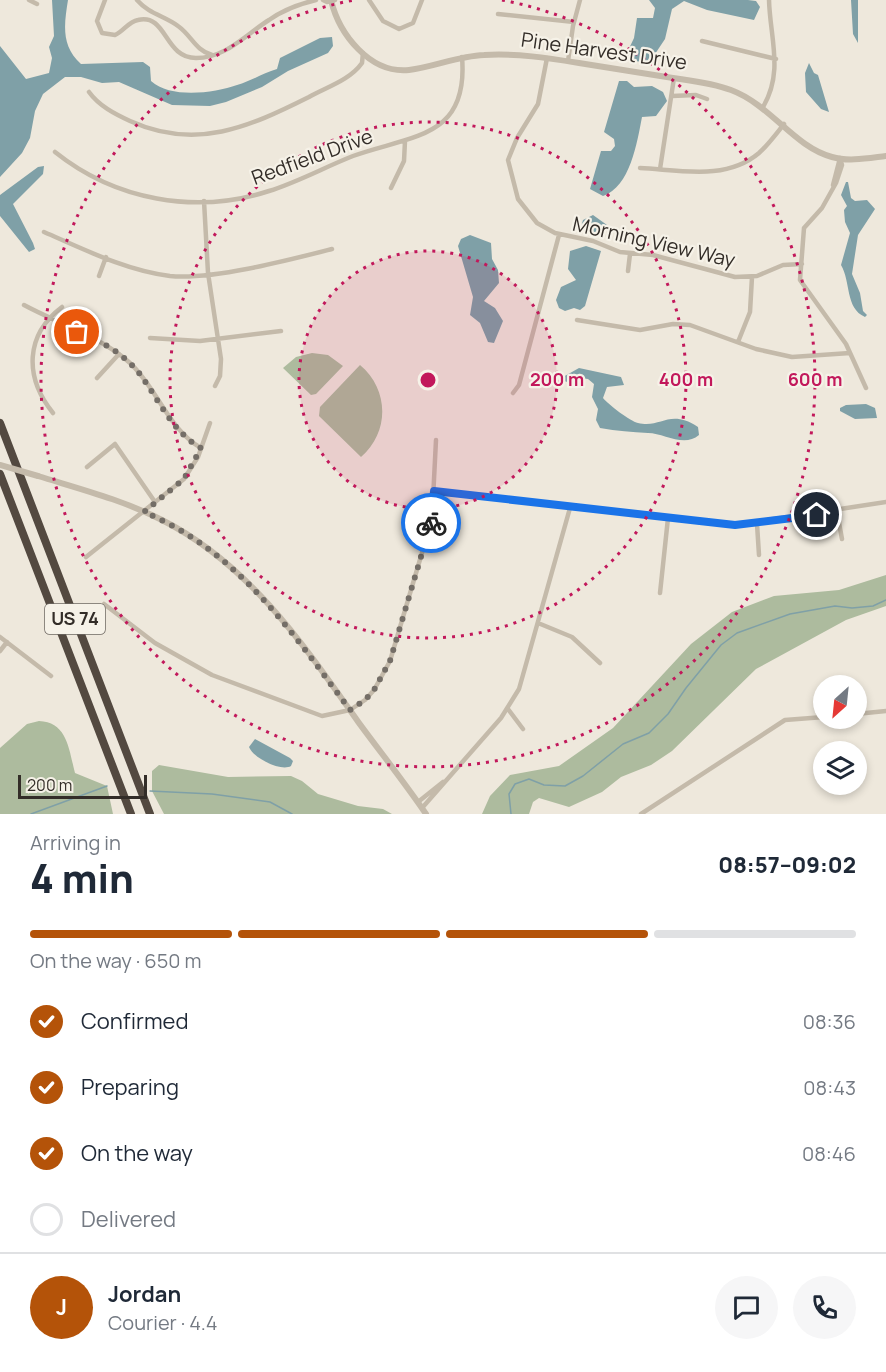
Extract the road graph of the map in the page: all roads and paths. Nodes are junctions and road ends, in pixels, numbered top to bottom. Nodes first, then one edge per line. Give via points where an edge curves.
1 (29, 0) edge
2 (105, 0) edge
3 (137, 0) edge
4 (316, 0) edge
5 (323, 0) edge
6 (369, 0) edge
7 (414, 0) edge
8 (580, 0) edge
9 (769, 0) edge
10 (332, 1) edge
11 (422, 1) edge
12 (37, 4) dead end
13 (498, 14) dead end
14 (574, 22) junction
15 (702, 41) dead end
16 (363, 53) junction
17 (212, 55) junction
18 (462, 57) junction
19 (547, 58) junction
20 (776, 59) junction
21 (373, 60) junction
22 (568, 62) junction
23 (362, 63) junction
24 (674, 78) junction
25 (89, 92) dead end
26 (672, 96) junction
27 (706, 99) dead end
28 (763, 107) junction
29 (784, 124) junction
30 (405, 141) junction
31 (55, 152) dead end
32 (886, 156) edge
33 (840, 159) junction
34 (640, 168) dead end
35 (660, 169) junction
36 (391, 188) dead end
37 (204, 201) junction
38 (44, 232) dead end
39 (559, 235) junction
40 (332, 249) dead end
41 (630, 254) junction
42 (106, 257) junction
43 (802, 264) junction
44 (628, 271) dead end
45 (208, 273) junction
46 (99, 276) dead end
47 (752, 277) junction
48 (24, 305) dead end
49 (62, 307) dead end
50 (47, 318) junction
51 (577, 320) dead end
52 (281, 331) dead end
53 (150, 338) dead end
54 (219, 339) junction
55 (738, 342) junction
56 (850, 353) junction
57 (119, 354) junction
58 (97, 378) dead end
59 (215, 386) dead end
60 (866, 388) dead end
61 (513, 393) dead end
62 (53, 413) dead end
63 (0, 423) edge
64 (210, 423) dead end
65 (436, 440) dead end
66 (201, 448) junction
67 (0, 465) edge
68 (87, 467) dead end
69 (0, 474) edge
70 (434, 491) junction
71 (155, 502) junction
72 (886, 502) edge
73 (570, 508) junction
74 (144, 512) junction
75 (837, 512) junction
76 (668, 518) junction
77 (757, 524) junction
78 (842, 539) dead end
79 (759, 555) dead end
80 (86, 557) dead end
81 (660, 593) dead end
82 (104, 604) dead end
83 (538, 623) junction
84 (0, 637) edge
85 (7, 642) junction
86 (0, 651) edge
87 (600, 663) dead end
88 (51, 675) dead end
89 (507, 709) junction
90 (350, 710) junction
91 (886, 711) edge
92 (867, 713) edge
93 (813, 718) edge
94 (523, 729) dead end
95 (420, 805) junction
96 (131, 814) edge
97 (150, 814) edge
98 (426, 814) edge
99 (641, 814) edge

1 - 12 street
2 - 17 street via 97,24 104,34 118,34 133,22 146,20 158,25 182,55
3 - 17 street via 155,15 178,26 197,48
4 - 17 street via 282,12 230,48
5 - 10 street
6 - 11 street via 383,21 396,29 413,23
7 - 11 street
8 - 14 street
9 - 20 street
10 - 16 street, Pine Harvest Drive via 342,29
13 - 14 street
14 - 22 street
15 - 20 street
16 - 21 street, Pine Harvest Drive
16 - 23 street
18 - 19 street, Pine Harvest Drive via 506,54
18 - 21 street, Pine Harvest Drive via 408,70 387,68
18 - 30 street, Redfield Drive via 462,87 453,111 432,131
19 - 22 street, Pine Harvest Drive
19 - 39 street, Morning View Way via 538,104 514,143 508,164 524,209 537,223
20 - 28 street via 774,82
21 - 23 street
22 - 24 street, Pine Harvest Drive
23 - 25 street via 351,76 267,117 214,134 178,134 144,126 113,112
24 - 26 street
24 - 28 street, Pine Harvest Drive via 725,88
26 - 27 street via 696,95
26 - 35 street
28 - 29 street, Pine Harvest Drive
29 - 33 street, Pine Harvest Drive via 810,147
29 - 35 street via 757,154 730,169
30 - 36 street via 404,161
30 - 37 street, Redfield Drive via 346,159 266,192
31 - 37 street, Redfield Drive via 86,174 123,191 158,199
32 - 33 street, Pine Harvest Drive
33 - 43 street via 833,187 822,208 806,225
34 - 35 street
37 - 45 street
38 - 42 street
39 - 41 street, Morning View Way
39 - 61 street via 519,385
40 - 45 street
41 - 44 street
41 - 47 street, Morning View Way via 662,257 730,276
42 - 45 street via 162,275
42 - 46 street
43 - 47 street, Morning View Way via 783,265
43 - 56 street via 801,283
45 - 54 street
47 - 55 street via 750,312
48 - 50 street
49 - 50 street
50 - 57 street
50 - 62 street via 36,336 32,358 39,386
51 - 55 street via 640,330 690,325
52 - 54 street
53 - 54 street via 182,342
54 - 59 street via 221,372
55 - 56 street via 792,357
56 - 60 street
57 - 58 street
57 - 66 street via 139,373 184,436
63 - 97 highway, US 74
64 - 66 street
65 - 70 street
66 - 71 street via 184,479
67 - 74 street, bridge
68 - 71 street via 115,444
69 - 96 highway, US 74
70 - 73 street
70 - 90 street via 428,536 390,661 369,695
71 - 74 street
72 - 75 street
73 - 76 street
73 - 83 street
74 - 80 street
74 - 90 street via 198,542 256,589
75 - 77 street
75 - 78 street
76 - 77 street
76 - 81 street
77 - 79 street
82 - 90 street via 171,653 212,675 322,716
83 - 87 street via 573,637
83 - 89 street via 523,679
84 - 85 street
85 - 86 street
85 - 88 street
89 - 94 street
89 - 95 street
90 - 95 street
91 - 92 street
93 - 99 street via 785,720
95 - 98 street

